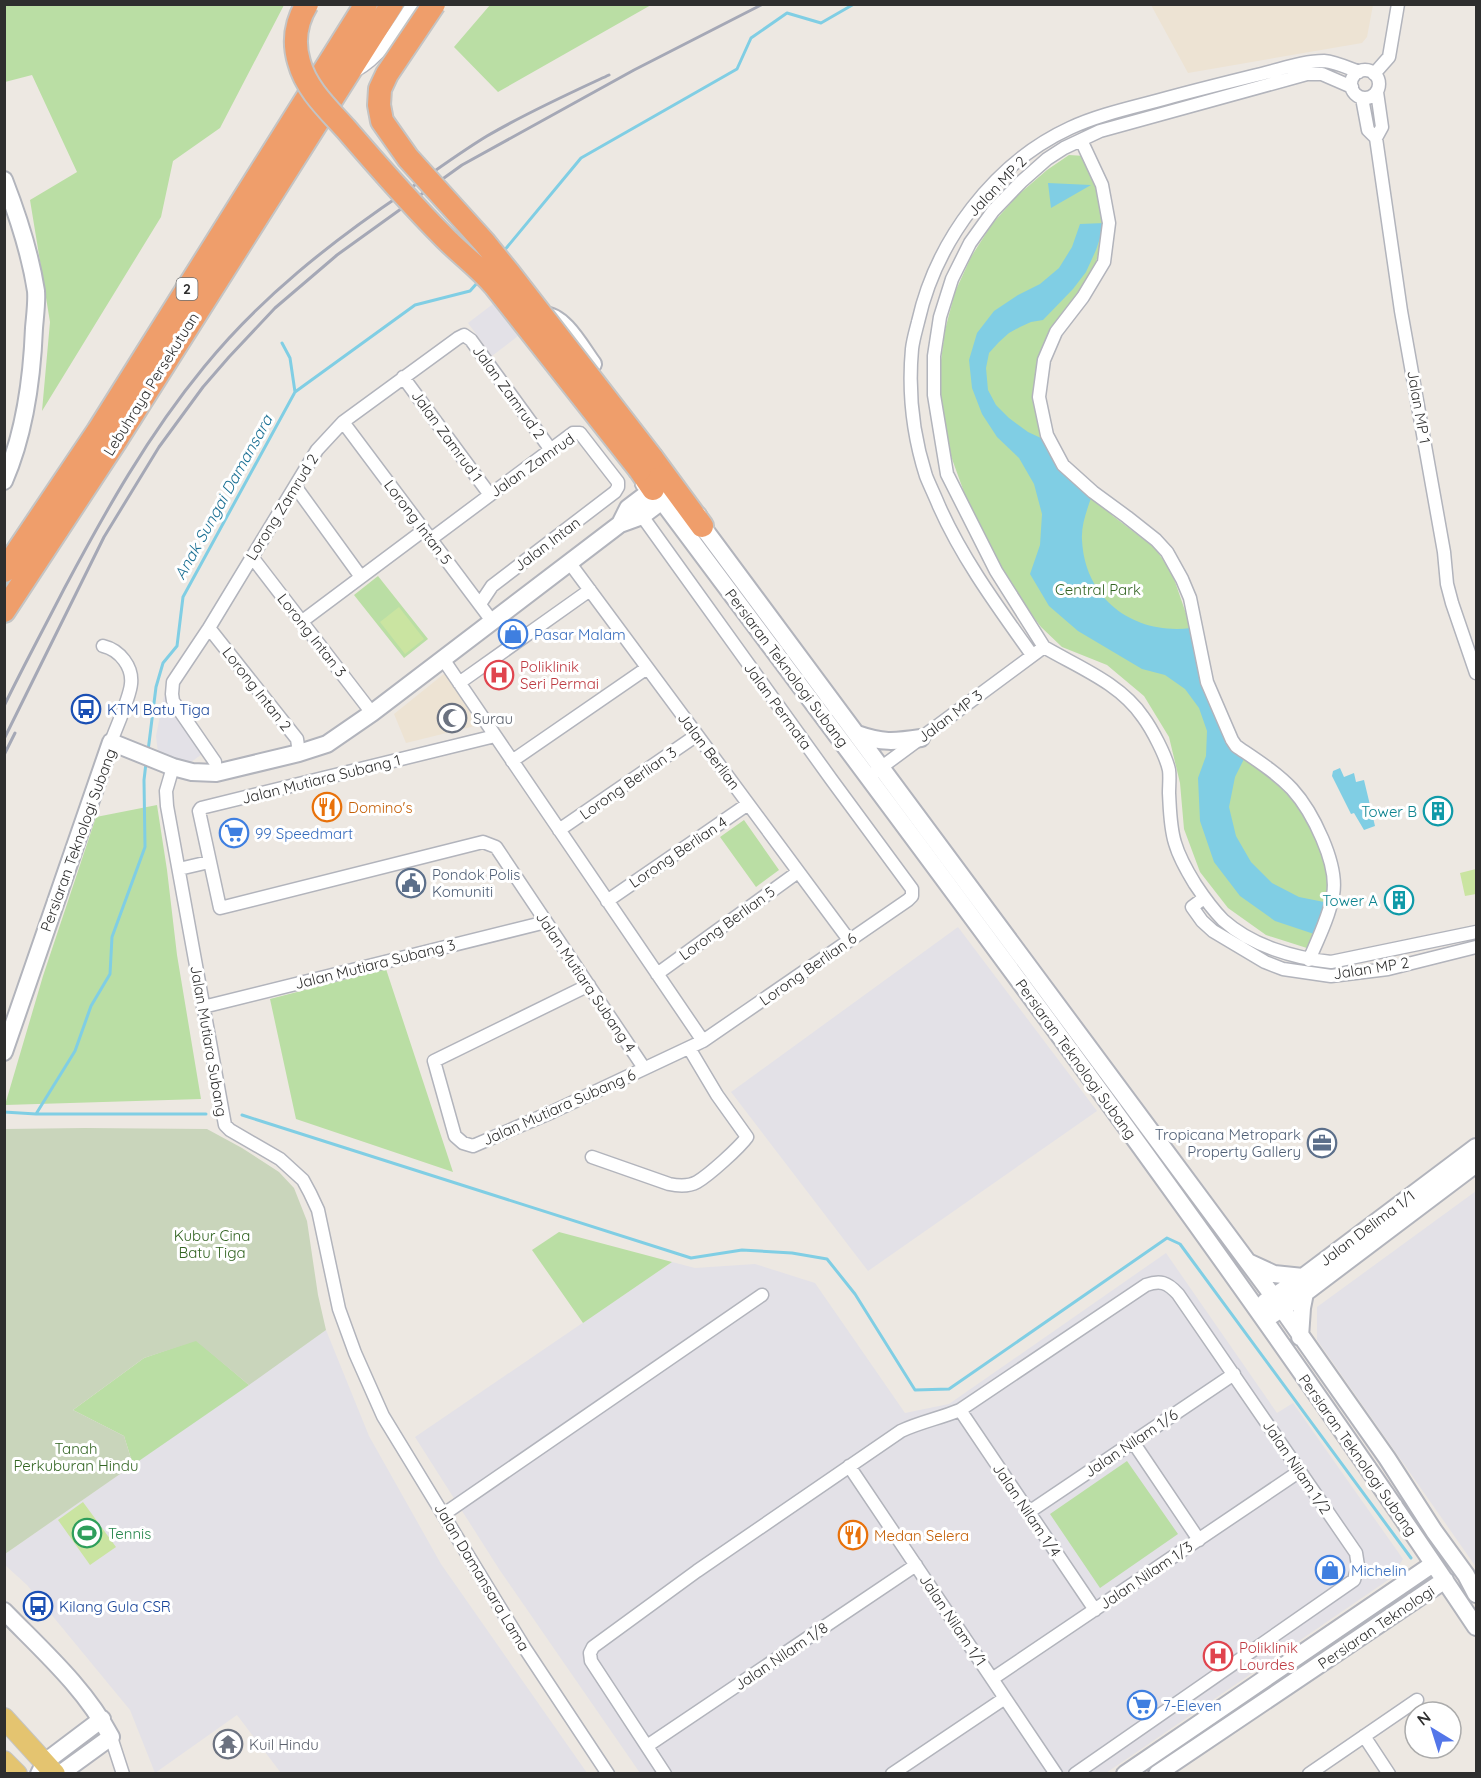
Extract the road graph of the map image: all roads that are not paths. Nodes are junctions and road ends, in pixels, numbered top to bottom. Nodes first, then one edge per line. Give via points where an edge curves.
1 (307, 4) edge
2 (366, 4) edge
3 (392, 4) edge
4 (413, 4) edge
5 (434, 4) edge
6 (1398, 4) edge
7 (1359, 72) junction
8 (1374, 74) junction
9 (348, 75) junction
10 (1352, 87) junction
11 (1377, 92) junction
12 (1362, 98) junction
13 (1086, 137) junction
14 (1376, 138) junction
15 (4, 180) edge
16 (465, 335) joint
17 (403, 377) junction
18 (344, 422) junction
19 (551, 450) junction
20 (635, 473) junction
21 (4, 481) edge
22 (295, 486) junction
23 (490, 495) junction
24 (658, 495) junction
25 (635, 512) junction
26 (702, 526) junction
27 (428, 535) junction
28 (252, 557) junction
29 (569, 562) junction
30 (4, 571) edge
31 (361, 577) junction
32 (590, 590) junction
33 (753, 594) junction
34 (480, 604) junction
35 (739, 604) junction
36 (4, 611) edge
37 (492, 621) junction
38 (301, 622) junction
39 (209, 628) junction
40 (103, 646) dead end
41 (1044, 647) junction
42 (1032, 655) junction
43 (442, 658) junction
44 (647, 668) junction
45 (1476, 673) edge
46 (459, 683) junction
47 (372, 713) junction
48 (857, 734) junction
49 (697, 735) junction
50 (495, 736) junction
51 (921, 738) junction
52 (111, 742) junction
53 (299, 753) junction
54 (512, 761) junction
55 (174, 767) junction
56 (882, 767) junction
57 (216, 773) junction
58 (868, 778) junction
59 (748, 804) junction
60 (559, 830) junction
61 (209, 862) junction
62 (179, 869) junction
63 (798, 872) junction
64 (912, 896) joint
65 (1204, 898) junction
66 (607, 901) junction
67 (546, 922) junction
68 (1476, 932) edge
69 (849, 940) junction
70 (1476, 947) edge
71 (1476, 955) edge
72 (1309, 960) junction
73 (1420, 960) junction
74 (657, 974) junction
75 (589, 985) junction
76 (203, 1007) junction
77 (703, 1041) junction
78 (1087, 1044) junction
79 (689, 1048) junction
80 (4, 1052) edge
81 (1073, 1054) junction
82 (645, 1068) junction
83 (1476, 1147) edge
84 (592, 1157) dead end
85 (1476, 1164) edge
86 (1247, 1261) junction
87 (1304, 1285) junction
88 (762, 1295) dead end
89 (1277, 1302) junction
90 (1261, 1314) junction
91 (1300, 1337) junction
92 (364, 1374) joint
93 (1234, 1374) junction
94 (960, 1410) junction
95 (1133, 1442) junction
96 (849, 1466) junction
97 (1300, 1472) junction
98 (1029, 1512) junction
99 (444, 1514) junction
100 (1434, 1531) junction
101 (1199, 1540) junction
102 (1420, 1545) junction
103 (916, 1565) junction
104 (1442, 1570) junction
105 (1407, 1582) junction
106 (1476, 1594) edge
107 (1422, 1597) junction
108 (1095, 1610) junction
109 (4, 1611) edge
110 (1474, 1623) edge
111 (992, 1679) junction
112 (1005, 1698) junction
113 (1403, 1710) edge
114 (4, 1718) edge
115 (102, 1719) junction
116 (1364, 1736) junction
117 (111, 1737) junction
118 (647, 1746) junction
119 (4, 1761) edge
120 (50, 1770) edge
121 (17, 1773) edge
122 (123, 1773) edge
123 (608, 1773) edge
124 (665, 1773) edge
125 (892, 1773) edge
126 (1056, 1773) edge
127 (1075, 1773) edge
128 (1125, 1773) edge
129 (1157, 1773) edge
130 (1309, 1773) edge
131 (1389, 1773) edge

1 - 20 highway, bridge via 297,27 295,45 307,82 317,97 435,227 480,268
2 - 30 highway, Lebuhraya Persekutuan / 2 via 98,431
3 - 9 highway, Lebuhraya Persekutuan / 2
4 - 9 street via 374,58
5 - 20 highway, bridge via 380,89 382,121 408,158 509,273
6 - 8 street via 1389,57
7 - 8 street
7 - 10 street
7 - 42 street, Jalan MP 2 via 1327,61 1310,62 1094,118 1035,148 1009,169 954,233 921,308 912,346 914,429 927,478 948,526
8 - 11 street via 1379,82
9 - 36 highway, Lebuhraya Persekutuan / 2
10 - 12 street
10 - 13 street, Jalan MP 2 via 1322,74 1307,74
11 - 12 street
11 - 14 street, Jalan MP 1 via 1383,127
12 - 14 street, Jalan MP 1 via 1368,130
13 - 41 street, Jalan MP 2 via 1047,159 1021,182 970,243 943,307 934,356 934,395 947,474 996,571
13 - 72 street via 1102,184 1109,223 1104,262 1056,332 1044,360 1039,397 1047,435 1064,465 1167,552 1190,598 1207,682 1232,740 1291,788 1308,809 1328,850 1334,882 1325,922
14 - 45 street, Jalan MP 1 via 1447,584
15 - 21 main road via 21,224 36,293 33,359 26,402 20,437
16 - 17 street, Lorong Zamrud 2
16 - 19 street, Jalan Zamrud 2
17 - 18 street, Lorong Zamrud 2
17 - 23 street, Jalan Zamrud 1
18 - 22 street, Lorong Zamrud 2 via 317,450
18 - 27 street, Lorong Intan 5
19 - 20 street, Jalan Zamrud via 573,433 580,433 618,482
19 - 23 street, Jalan Zamrud
20 - 24 highway
20 - 25 main road
20 - 26 highway
20 - 26 main road, Persiaran Teknologi Subang via 533,351 526,339 526,329 538,316 556,318 563,324 686,488
20 - 34 street, Jalan Intan via 492,586
22 - 28 street, Lorong Zamrud 2
22 - 31 street
23 - 27 street, Jalan Zamrud
24 - 25 main road, Persiaran Teknologi Subang
24 - 35 main road, Persiaran Teknologi Subang
25 - 29 main road, Persiaran Teknologi Subang
25 - 64 street, Jalan Permata via 912,889
26 - 33 main road, Persiaran Teknologi Subang
27 - 31 street, Jalan Zamrud
27 - 34 street, Lorong Intan 5
28 - 38 street, Lorong Intan 3
28 - 39 street, Lorong Zamrud 2
29 - 32 street, Jalan Berlian
29 - 37 main road, Persiaran Teknologi Subang
31 - 38 street, Jalan Zamrud
32 - 44 street, Jalan Berlian
32 - 46 street
33 - 35 main road
33 - 48 main road, Persiaran Teknologi Subang
34 - 37 street, Lorong Intan 5
35 - 58 main road, Persiaran Teknologi Subang
37 - 43 main road, Persiaran Teknologi Subang
38 - 47 street, Lorong Intan 3
39 - 53 street, Lorong Intan 2 via 297,740
39 - 57 street, Lorong Zamrud 2 via 173,682 172,694 215,762
40 - 52 street via 120,653 130,672 131,685
41 - 42 street
41 - 65 street, Jalan MP 2 via 1102,680 1126,697 1143,716 1169,770 1175,844
42 - 51 street, Jalan MP 3
43 - 46 street
43 - 47 main road, Persiaran Teknologi Subang
44 - 49 street, Jalan Berlian
44 - 54 street
46 - 50 street
47 - 53 main road, Persiaran Teknologi Subang via 327,744
48 - 51 main road via 892,742
48 - 56 main road, Persiaran Teknologi Subang
49 - 59 street, Jalan Berlian
49 - 60 street, Lorong Berlian 3
50 - 54 street
50 - 61 street, Jalan Mutiara Subang 1 via 201,808
51 - 56 street, Jalan MP 3
52 - 55 main road, Persiaran Teknologi Subang
52 - 80 main road, Persiaran Teknologi Subang
53 - 57 main road, Persiaran Teknologi Subang
54 - 60 street
55 - 57 main road, Persiaran Teknologi Subang
55 - 62 street, Jalan Mutiara Subang via 166,791
56 - 58 street, Jalan MP 3
56 - 78 main road, Persiaran Teknologi Subang
58 - 81 main road, Persiaran Teknologi Subang
59 - 63 street, Jalan Berlian
59 - 66 street, Lorong Berlian 4
60 - 66 street
61 - 62 street
61 - 67 street, Jalan Mutiara Subang 4 via 220,908 483,842 496,847
62 - 76 street, Jalan Mutiara Subang
63 - 69 street, Jalan Berlian
63 - 74 street, Lorong Berlian 5
64 - 69 street, Lorong Berlian 6
65 - 72 street, Jalan MP 2 via 1223,920 1246,936 1274,950
65 - 73 street, Jalan MP 2 via 1192,907 1213,931 1283,969 1331,976 1388,969
66 - 74 street
67 - 75 street, Jalan Mutiara Subang 4
67 - 76 street, Jalan Mutiara Subang 3
68 - 72 street, Jalan MP 2 via 1331,962
69 - 77 street, Lorong Berlian 6
70 - 73 street, Jalan MP 2
71 - 73 street
74 - 77 street
75 - 82 street, Jalan Mutiara Subang 4
75 - 82 street, Jalan Mutiara Subang 6 via 434,1061 455,1136 473,1146
76 - 92 street, Jalan Mutiara Subang via 225,1125 280,1159 310,1192 318,1210 339,1309
77 - 79 street, Jalan Mutiara Subang 6
78 - 81 main road
78 - 86 main road, Persiaran Teknologi Subang
79 - 82 street, Jalan Mutiara Subang 6
79 - 84 street via 747,1137 741,1145 696,1182 681,1186
81 - 90 main road, Persiaran Teknologi Subang
83 - 87 main road, Jalan Delima 1/1
85 - 87 main road, Jalan Delima 1/1
86 - 87 main road
86 - 89 main road, Persiaran Teknologi Subang
87 - 89 main road, Jalan Delima 1/1
87 - 91 main road
88 - 99 street
89 - 90 main road, Jalan Delima 1/1
89 - 91 main road, Persiaran Teknologi Subang
90 - 102 main road, Persiaran Teknologi Subang
91 - 100 main road, Persiaran Teknologi Subang via 1388,1458
92 - 99 street, Jalan Damansara Lama via 385,1419
93 - 94 street, Jalan Nilam 1/2 via 1178,1293 1157,1281 1136,1291
93 - 95 street, Jalan Nilam 1/6
93 - 97 street, Jalan Nilam 1/2
94 - 96 street via 902,1431
94 - 98 street, Jalan Nilam 1/4
95 - 98 street, Jalan Nilam 1/6
95 - 101 street
96 - 103 street, Jalan Nilam 1/1
96 - 118 street via 593,1647 591,1661
97 - 101 street, Jalan Nilam 1/3
97 - 127 street, Jalan Nilam 1/2 via 1356,1553 1354,1580
98 - 108 street, Jalan Nilam 1/4
99 - 123 street, Jalan Damansara Lama via 524,1647
100 - 104 main road
100 - 106 main road, Persiaran Teknologi Subang
101 - 108 street, Jalan Nilam 1/3
102 - 104 main road, Persiaran Teknologi Subang
102 - 105 main road via 1419,1561
103 - 111 street, Jalan Nilam 1/1
103 - 118 street, Jalan Nilam 1/8
104 - 105 main road, Persiaran Teknologi
104 - 106 main road via 1456,1570
104 - 107 main road, Persiaran Teknologi
104 - 110 main road, Persiaran Teknologi Subang
105 - 128 main road, Persiaran Teknologi
107 - 110 main road via 1450,1604
107 - 129 main road, Persiaran Teknologi
108 - 111 street, Jalan Nilam 1/3
109 - 115 main road via 54,1661
111 - 112 street, Jalan Nilam 1/1
112 - 125 street
112 - 126 street, Jalan Nilam 1/1
113 - 116 street
114 - 120 main road
115 - 117 main road
115 - 120 main road
116 - 130 street
116 - 131 street
117 - 120 main road
117 - 122 street
118 - 124 street
119 - 121 main road

